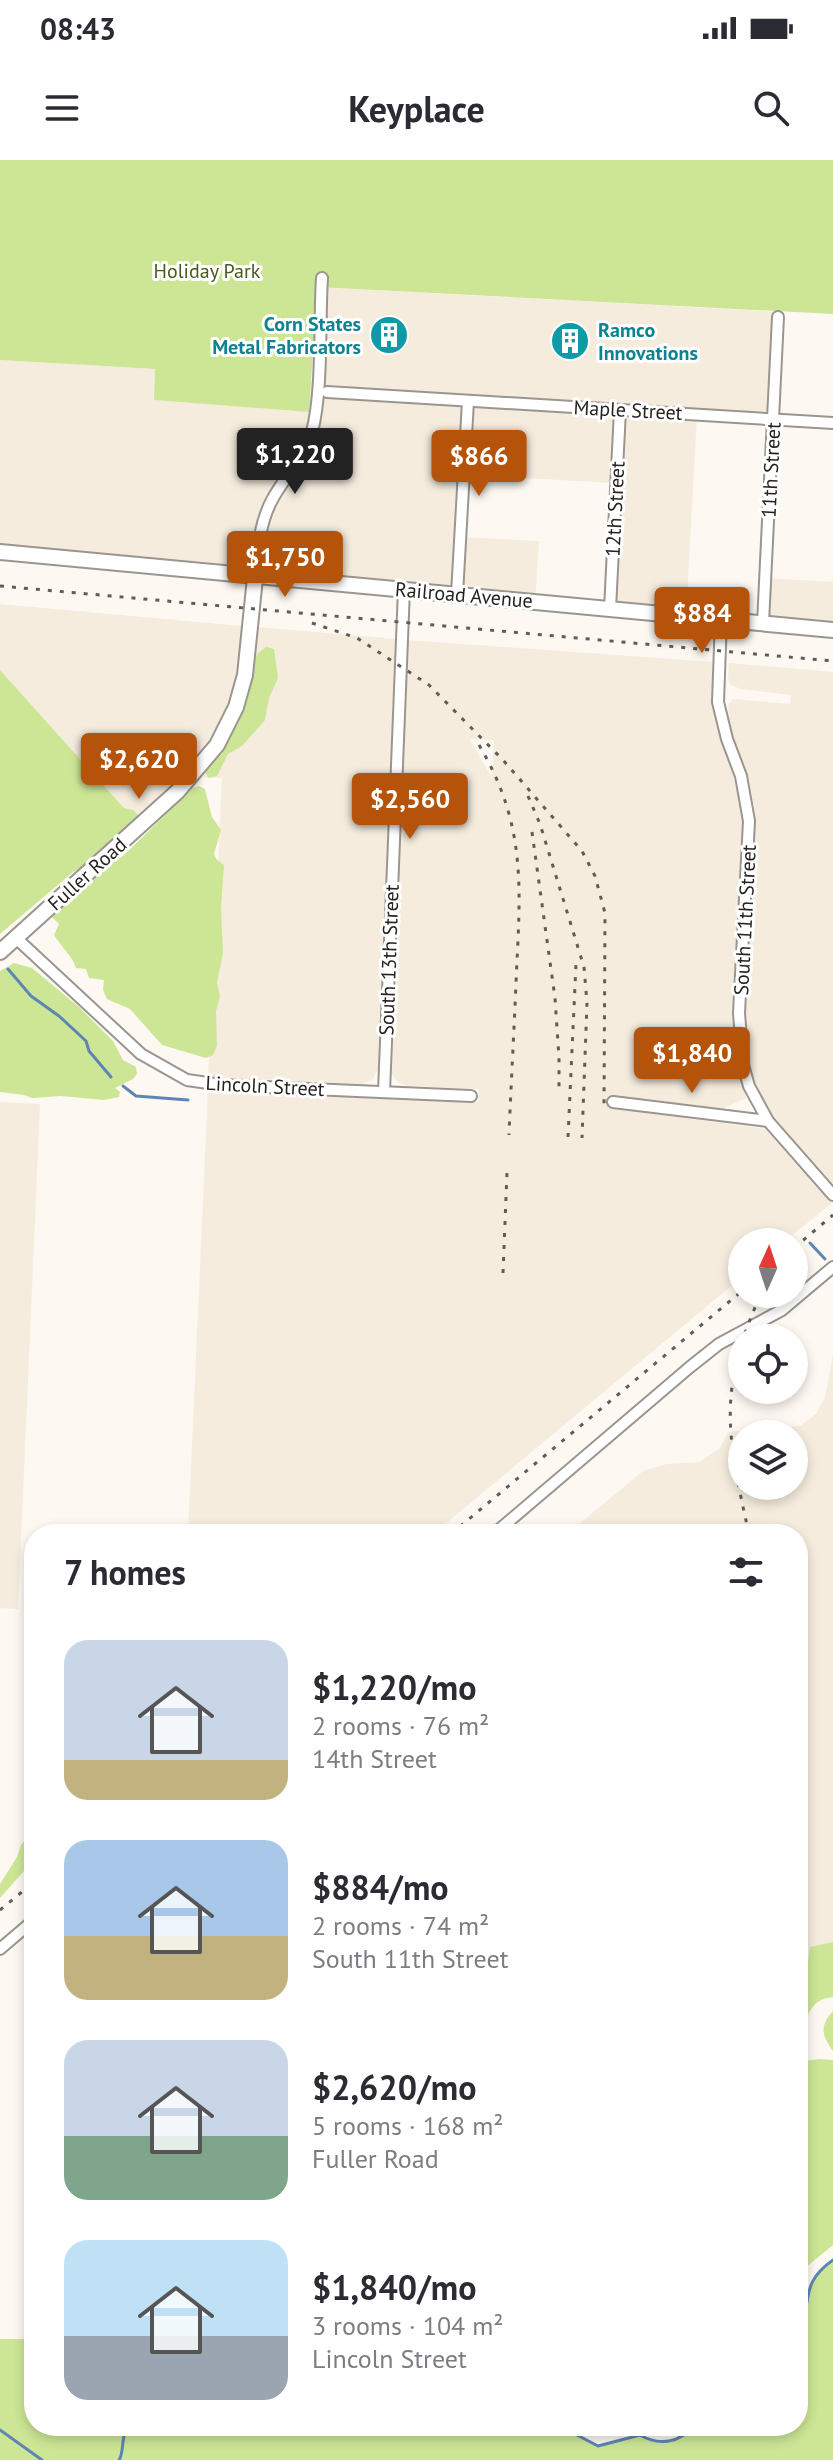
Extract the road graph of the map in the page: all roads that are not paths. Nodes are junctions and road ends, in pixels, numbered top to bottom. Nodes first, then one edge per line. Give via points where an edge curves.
1 (322, 278) dead end
2 (778, 317) dead end
3 (327, 392) dead end
4 (468, 401) junction
5 (620, 410) junction
6 (774, 419) junction
7 (833, 423) edge
8 (0, 552) edge
9 (255, 578) junction
10 (404, 589) junction
11 (457, 594) junction
12 (610, 609) junction
13 (721, 619) junction
14 (763, 623) junction
15 (833, 630) edge
16 (16, 938) junction
17 (0, 952) edge
18 (384, 1092) junction
19 (471, 1096) dead end
20 (613, 1102) dead end
21 (768, 1121) junction
22 (833, 1195) edge
23 (833, 1267) edge
24 (506, 1524) edge
25 (24, 1929) edge
26 (0, 1949) edge

1 - 9 street via 312,431 264,518
2 - 6 street, 11th Street
3 - 4 street, Maple Street
4 - 5 street, Maple Street
4 - 11 street
5 - 6 street, Maple Street
5 - 12 street, 12th Street
6 - 7 street, Maple Street
6 - 14 street, 11th Street
8 - 9 main road, Railroad Avenue
9 - 10 main road, Railroad Avenue
9 - 16 main road, Fuller Road via 241,690 217,745 178,791
10 - 11 main road, Railroad Avenue
10 - 18 street, South 13th Street
11 - 12 main road, Railroad Avenue
12 - 13 main road, Railroad Avenue
13 - 14 main road, Railroad Avenue
13 - 21 street, South 11th Street via 718,702 749,821 739,1041 749,1086
14 - 15 main road, Railroad Avenue
16 - 17 main road, Fuller Road
16 - 18 street, Lincoln Street via 141,1054 179,1077 207,1084
18 - 19 street, Lincoln Street
20 - 21 street
21 - 22 street, South 11th Street
23 - 24 street via 782,1310 719,1344
25 - 26 street

